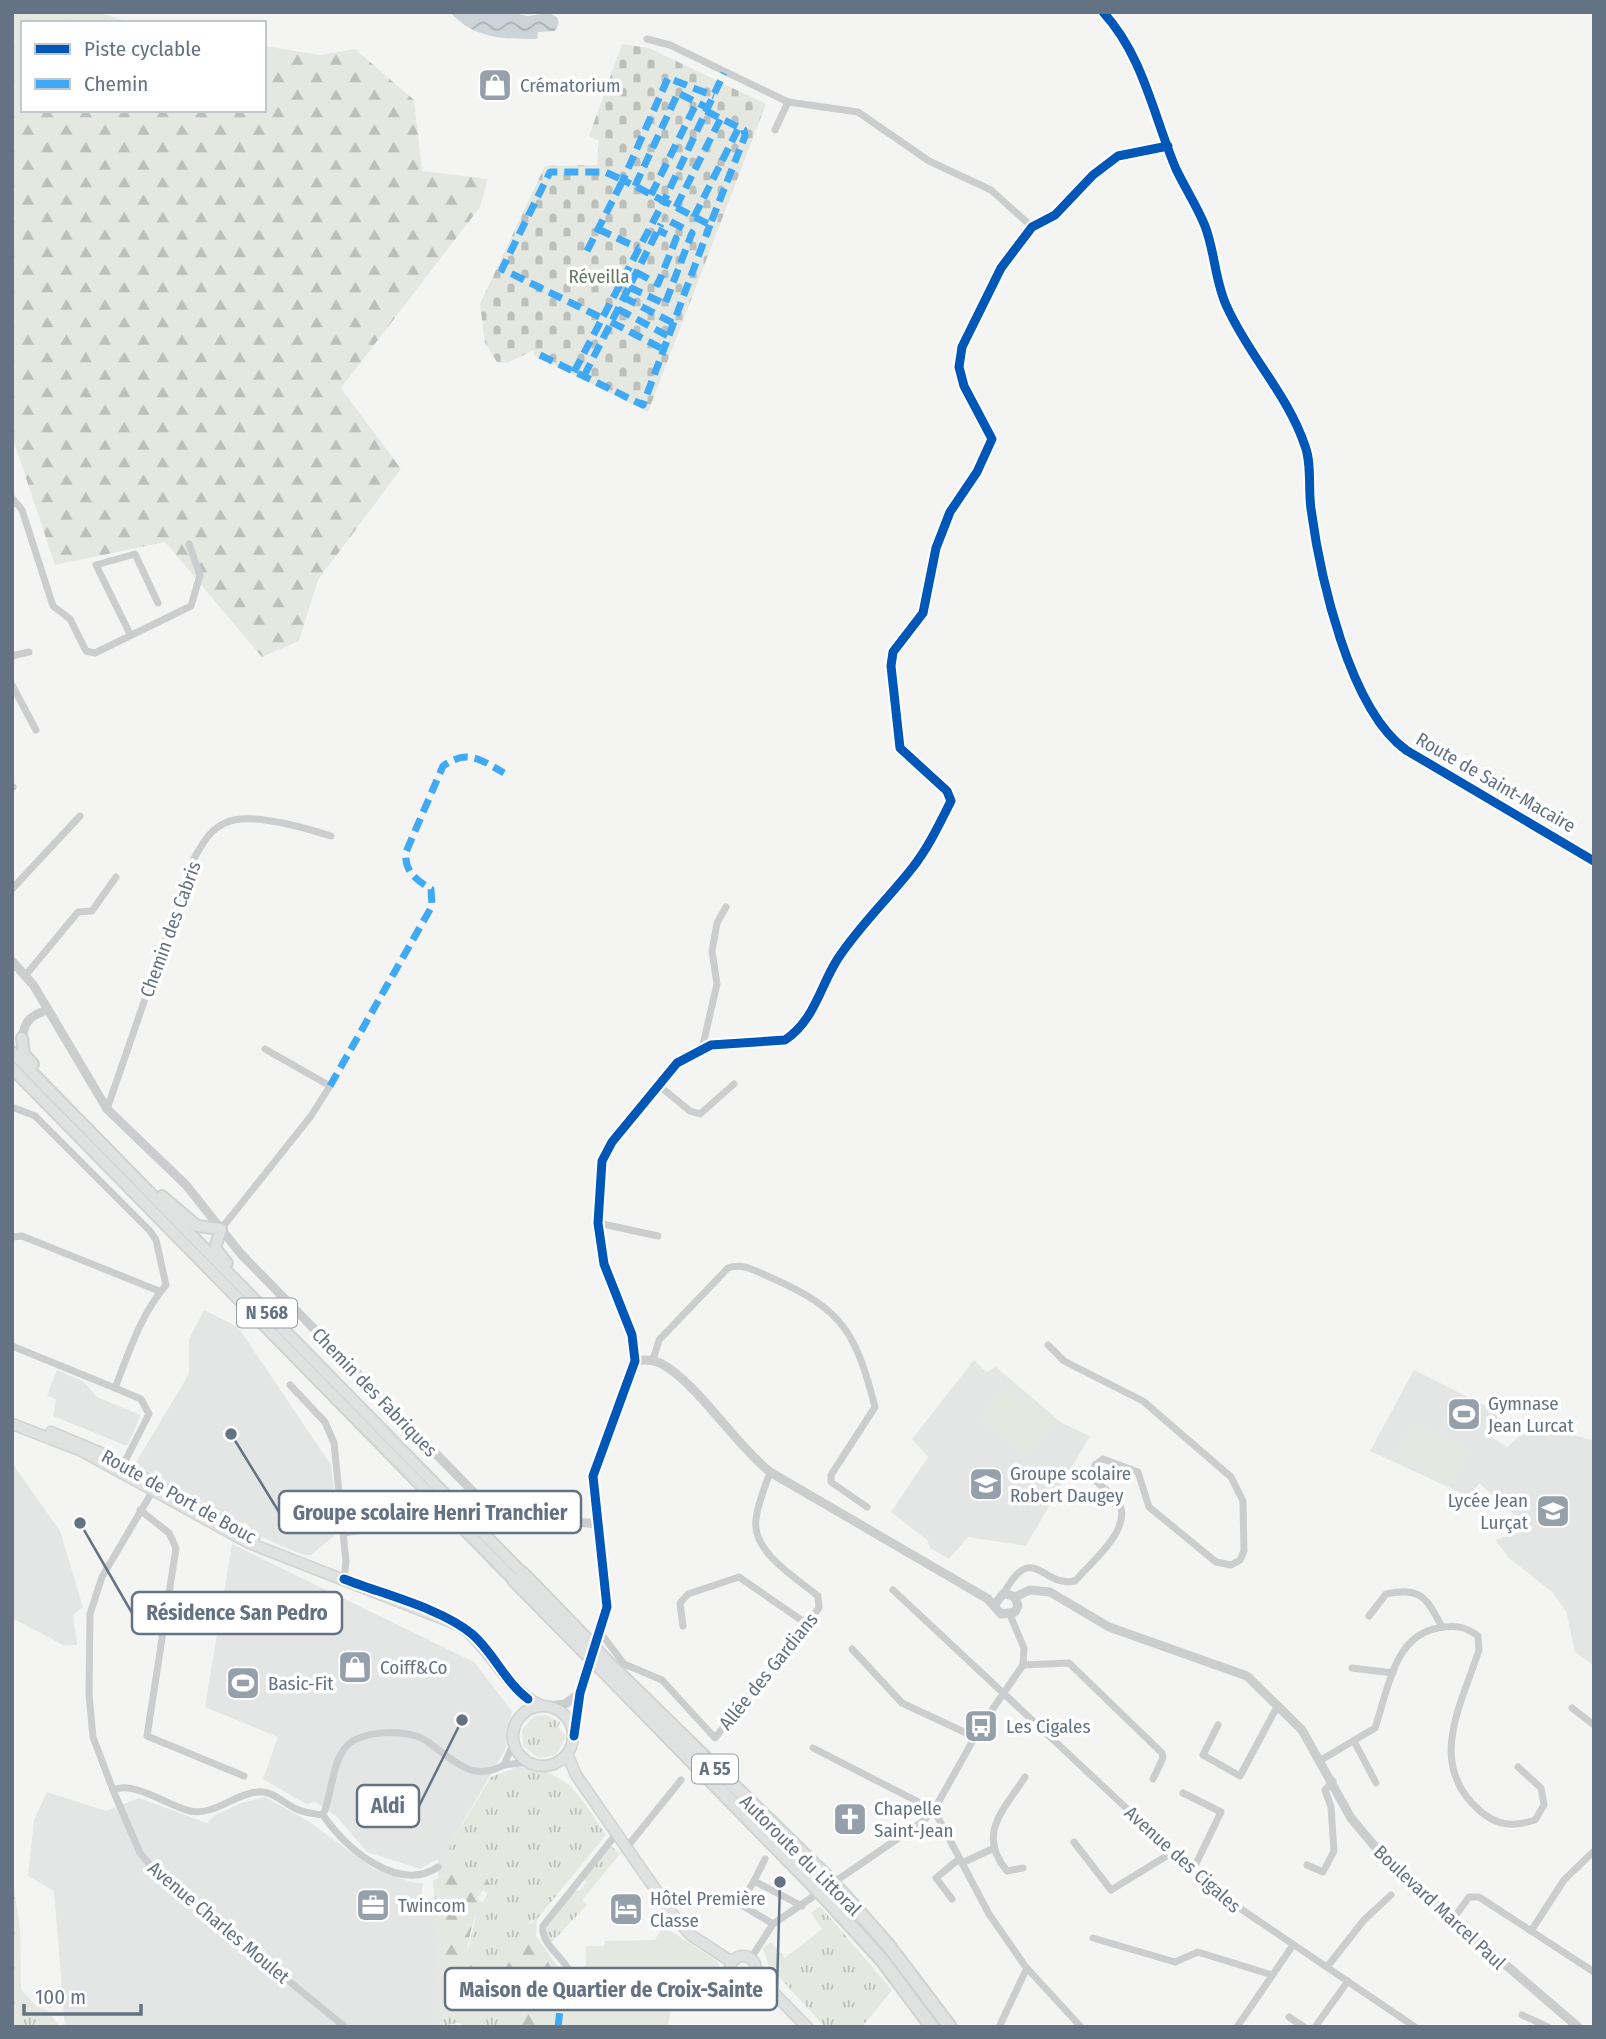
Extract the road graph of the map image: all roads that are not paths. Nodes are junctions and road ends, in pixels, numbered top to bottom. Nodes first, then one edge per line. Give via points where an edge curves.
1 (1103, 12) edge
2 (647, 39) dead end
3 (788, 102) junction
4 (775, 130) dead end
5 (1168, 146) junction
6 (1032, 227) junction
7 (12, 498) edge
8 (189, 544) dead end
9 (158, 603) dead end
10 (130, 634) junction
11 (29, 652) dead end
12 (12, 656) edge
13 (12, 685) edge
14 (36, 730) dead end
15 (80, 816) dead end
16 (331, 836) dead end
17 (1594, 861) edge
18 (116, 877) dead end
19 (12, 889) edge
20 (726, 906) dead end
21 (12, 961) edge
22 (25, 976) junction
23 (48, 1010) junction
24 (22, 1038) joint
25 (706, 1047) junction
26 (265, 1049) dead end
27 (12, 1052) edge
28 (12, 1068) edge
29 (657, 1084) junction
30 (733, 1084) dead end
31 (12, 1107) edge
32 (107, 1109) junction
33 (74, 1116) junction
34 (87, 1129) junction
35 (598, 1223) junction
36 (221, 1229) junction
37 (659, 1236) dead end
38 (12, 1237) edge
39 (159, 1291) junction
40 (296, 1342) junction
41 (1048, 1345) dead end
42 (12, 1346) edge
43 (653, 1360) junction
44 (635, 1361) junction
45 (290, 1385) dead end
46 (115, 1388) junction
47 (13, 1421) edge
48 (121, 1469) junction
49 (770, 1472) junction
50 (155, 1487) junction
51 (414, 1497) dead end
52 (867, 1507) dead end
53 (141, 1510) junction
54 (597, 1524) junction
55 (343, 1533) junction
56 (518, 1576) junction
57 (344, 1579) junction
58 (893, 1590) dead end
59 (1004, 1593) junction
60 (1015, 1597) junction
61 (995, 1604) junction
62 (1010, 1615) junction
63 (1369, 1616) dead end
64 (807, 1623) junction
65 (683, 1626) dead end
66 (1442, 1627) junction
67 (600, 1632) junction
68 (852, 1649) dead end
69 (603, 1664) junction
70 (1023, 1665) junction
71 (1352, 1668) dead end
72 (1394, 1673) junction
73 (516, 1689) junction
74 (580, 1693) junction
75 (1002, 1693) junction
76 (1278, 1705) junction
77 (545, 1706) junction
78 (1572, 1708) dead end
79 (517, 1720) junction
80 (1219, 1725) dead end
81 (1594, 1725) edge
82 (574, 1736) junction
83 (975, 1737) junction
84 (1354, 1741) junction
85 (514, 1742) junction
86 (813, 1748) dead end
87 (567, 1755) junction
88 (1321, 1760) junction
89 (528, 1762) junction
90 (505, 1765) junction
91 (551, 1765) junction
92 (1518, 1767) dead end
93 (576, 1775) junction
94 (244, 1776) dead end
95 (1025, 1777) dead end
96 (1153, 1779) dead end
97 (681, 1780) dead end
98 (1333, 1781) junction
99 (1376, 1783) dead end
100 (113, 1790) junction
101 (1183, 1793) dead end
102 (933, 1810) junction
103 (323, 1815) junction
104 (617, 1833) junction
105 (1074, 1842) dead end
106 (627, 1847) junction
107 (992, 1849) junction
108 (1594, 1851) edge
109 (1173, 1852) junction
110 (765, 1860) dead end
111 (961, 1861) junction
112 (1307, 1865) dead end
113 (438, 1867) dead end
114 (1023, 1868) dead end
115 (1193, 1870) junction
116 (754, 1881) junction
117 (1391, 1895) dead end
118 (952, 1899) dead end
119 (802, 1906) junction
120 (1453, 1919) junction
121 (773, 1924) junction
122 (1531, 1931) junction
123 (1093, 1938) dead end
124 (1293, 1945) junction
125 (751, 1958) junction
126 (732, 1962) junction
127 (1327, 1967) junction
128 (1027, 1968) junction
129 (1594, 1972) edge
130 (755, 1974) junction
131 (1272, 1975) junction
132 (1348, 1981) junction
133 (567, 1993) dead end
134 (1522, 2015) dead end
135 (1289, 2017) dead end
136 (1578, 2026) edge
137 (345, 2027) edge
138 (807, 2027) edge
139 (932, 2027) edge
140 (950, 2027) edge
141 (999, 2027) edge
142 (1081, 2027) edge
143 (1237, 2027) edge
144 (1304, 2027) edge
145 (1315, 2027) edge
146 (1415, 2027) edge
147 (1548, 2027) edge

1 - 5 street, Route de Saint-Macaire via 1136,58
2 - 3 street via 670,45
3 - 4 street
3 - 6 street via 858,112 929,161 991,190
5 - 6 street via 1118,156 1055,215
5 - 17 street, Route de Saint-Macaire via 1206,228 1226,305 1306,447 1320,567 1342,643 1375,718 1392,741
6 - 25 street via 1001,268 962,347 959,367 964,386 992,439 936,548 923,613 900,640 891,666 900,748 947,791 951,801 915,864 837,961 795,1034 785,1040
7 - 10 street via 22,510 53,606 70,619 86,651 95,653
8 - 10 street via 200,575 191,606
9 - 10 street via 135,554 96,565
11 - 12 street
13 - 14 street
15 - 19 street
16 - 32 street, Chemin des Cabris via 284,821 228,821 206,838 194,860
18 - 22 street via 92,911 78,912
20 - 25 street via 717,923 712,951 717,984
21 - 22 street, Chemin des Fabriques
22 - 23 street, Chemin des Fabriques
23 - 24 street via 24,1024
23 - 32 street, Chemin des Fabriques
24 - 33 highway via 24,1054
25 - 29 street via 677,1063
26 - 36 street via 330,1086
27 - 33 highway, N 568
28 - 56 highway, N 568
29 - 30 street via 700,1114
29 - 35 street via 602,1161
31 - 39 street via 35,1116 150,1231 166,1279
32 - 36 street, Chemin des Fabriques via 186,1185
33 - 34 highway, N 568
34 - 36 highway via 197,1227
34 - 40 highway, N 568
35 - 37 street
35 - 44 street via 604,1264 632,1335
36 - 40 highway via 215,1248
36 - 54 street, Chemin des Fabriques via 485,1504 505,1515
38 - 39 street via 22,1236
39 - 46 street via 142,1319
40 - 56 highway, N 568
41 - 59 street via 1064,1362 1143,1401 1231,1477 1243,1501 1244,1551 1231,1565 1216,1562 1149,1507 1138,1472 1103,1459 1095,1465 1093,1476 1120,1507 1122,1520 1116,1532 1075,1581 1030,1567 1019,1572
42 - 46 street
43 - 44 street
43 - 49 street via 679,1377
43 - 52 street via 659,1340 728,1268 742,1265 804,1293 844,1323 866,1371 875,1407 831,1475 831,1482
44 - 54 street via 593,1476
45 - 55 street via 325,1423 334,1443
46 - 48 street via 141,1399 149,1410
47 - 48 main road, Route de Port de Bouc via 80,1443
48 - 50 main road, Route de Port de Bouc
49 - 61 street
49 - 64 street, Allée des Gardians via 756,1518 758,1538 818,1596 819,1608
50 - 53 street, Avenue Charles Moulet
50 - 57 main road, Route de Port de Bouc
51 - 55 street via 413,1517 405,1524
53 - 94 street via 169,1533 176,1552 147,1736
53 - 100 street, Avenue Charles Moulet via 102,1577 90,1614 93,1737
54 - 67 street via 607,1607
55 - 57 street
56 - 69 highway, Autoroute du Littoral / A 55, bridge
57 - 73 main road, Route de Port de Bouc via 459,1625 486,1647
58 - 75 street, Avenue des Cigales
59 - 60 street
59 - 61 street
60 - 62 street via 1018,1606
60 - 76 street, Boulevard Marcel Paul via 1030,1590 1050,1592 1109,1627 1247,1676
61 - 62 street via 1001,1614
62 - 70 street via 1024,1648
63 - 66 street via 1386,1594 1408,1589 1421,1594
64 - 65 street via 739,1577 688,1594 680,1603
64 - 67 street, Allée des Gardians via 715,1738 662,1680 624,1664
66 - 72 street via 1422,1631 1401,1649
66 - 92 street via 1465,1627 1478,1636 1479,1650 1452,1733 1449,1754 1454,1777 1467,1800 1490,1820 1515,1826 1535,1820 1544,1805 1541,1788
67 - 74 street
68 - 83 street via 901,1703
69 - 139 highway, Autoroute du Littoral / A 55, bridge via 881,1959
69 - 140 highway, Autoroute du Littoral / A 55, bridge via 844,1895
70 - 75 street
70 - 96 street via 1069,1663 1162,1753
71 - 72 street
72 - 84 street via 1375,1728
73 - 77 main road, Route de Port de Bouc
73 - 79 main road
74 - 77 street via 565,1704
74 - 82 street
75 - 83 street
75 - 109 street, Avenue des Cigales
76 - 80 street via 1240,1776 1203,1755
76 - 88 street, Boulevard Marcel Paul via 1302,1730
77 - 79 main road via 525,1711
77 - 82 main road via 569,1720
78 - 81 street
79 - 85 main road
82 - 87 main road
83 - 102 street
84 - 88 street
84 - 99 street
85 - 89 main road
85 - 90 street
86 - 102 street
87 - 91 main road
87 - 93 main road
88 - 98 street, Boulevard Marcel Paul
89 - 90 street
89 - 91 main road
90 - 103 street via 475,1772 454,1764 422,1738 363,1736 346,1746 338,1760
91 - 93 main road
93 - 104 main road
95 - 107 street via 994,1825
97 - 106 street
98 - 112 street via 1325,1790 1334,1851 1323,1872
98 - 120 street, Boulevard Marcel Paul via 1357,1828 1392,1867
100 - 103 street via 131,1789 196,1811 264,1792 296,1809
100 - 137 street, Avenue Charles Moulet via 140,1853 158,1874
101 - 115 street via 1221,1812
102 - 111 street
102 - 119 street
103 - 113 street via 333,1830 380,1867 418,1876
104 - 106 main road
104 - 133 street via 543,1926 543,1937 571,1975
105 - 109 street via 1111,1890
106 - 126 main road via 676,1919 692,1936
107 - 111 street
107 - 114 street via 1007,1871
108 - 122 street via 1564,1880
109 - 115 street, Avenue des Cigales
110 - 116 street
111 - 118 street via 936,1878
111 - 128 street via 989,1914
115 - 124 street, Avenue des Cigales via 1238,1910
116 - 119 street
116 - 121 street via 740,1904
117 - 127 street via 1364,1920
119 - 121 street
120 - 122 street via 1473,1896
120 - 136 street, Boulevard Marcel Paul
121 - 125 street
122 - 129 street
123 - 131 street via 1175,1962 1198,1952
124 - 127 street, Avenue des Cigales
124 - 131 street
125 - 126 main road via 738,1957
125 - 130 main road
126 - 130 main road via 735,1978 745,1982
127 - 132 street, Avenue des Cigales
128 - 141 street
128 - 142 street
130 - 138 main road
131 - 143 street
132 - 145 street
132 - 146 street, Avenue des Cigales
134 - 147 street
135 - 144 street

